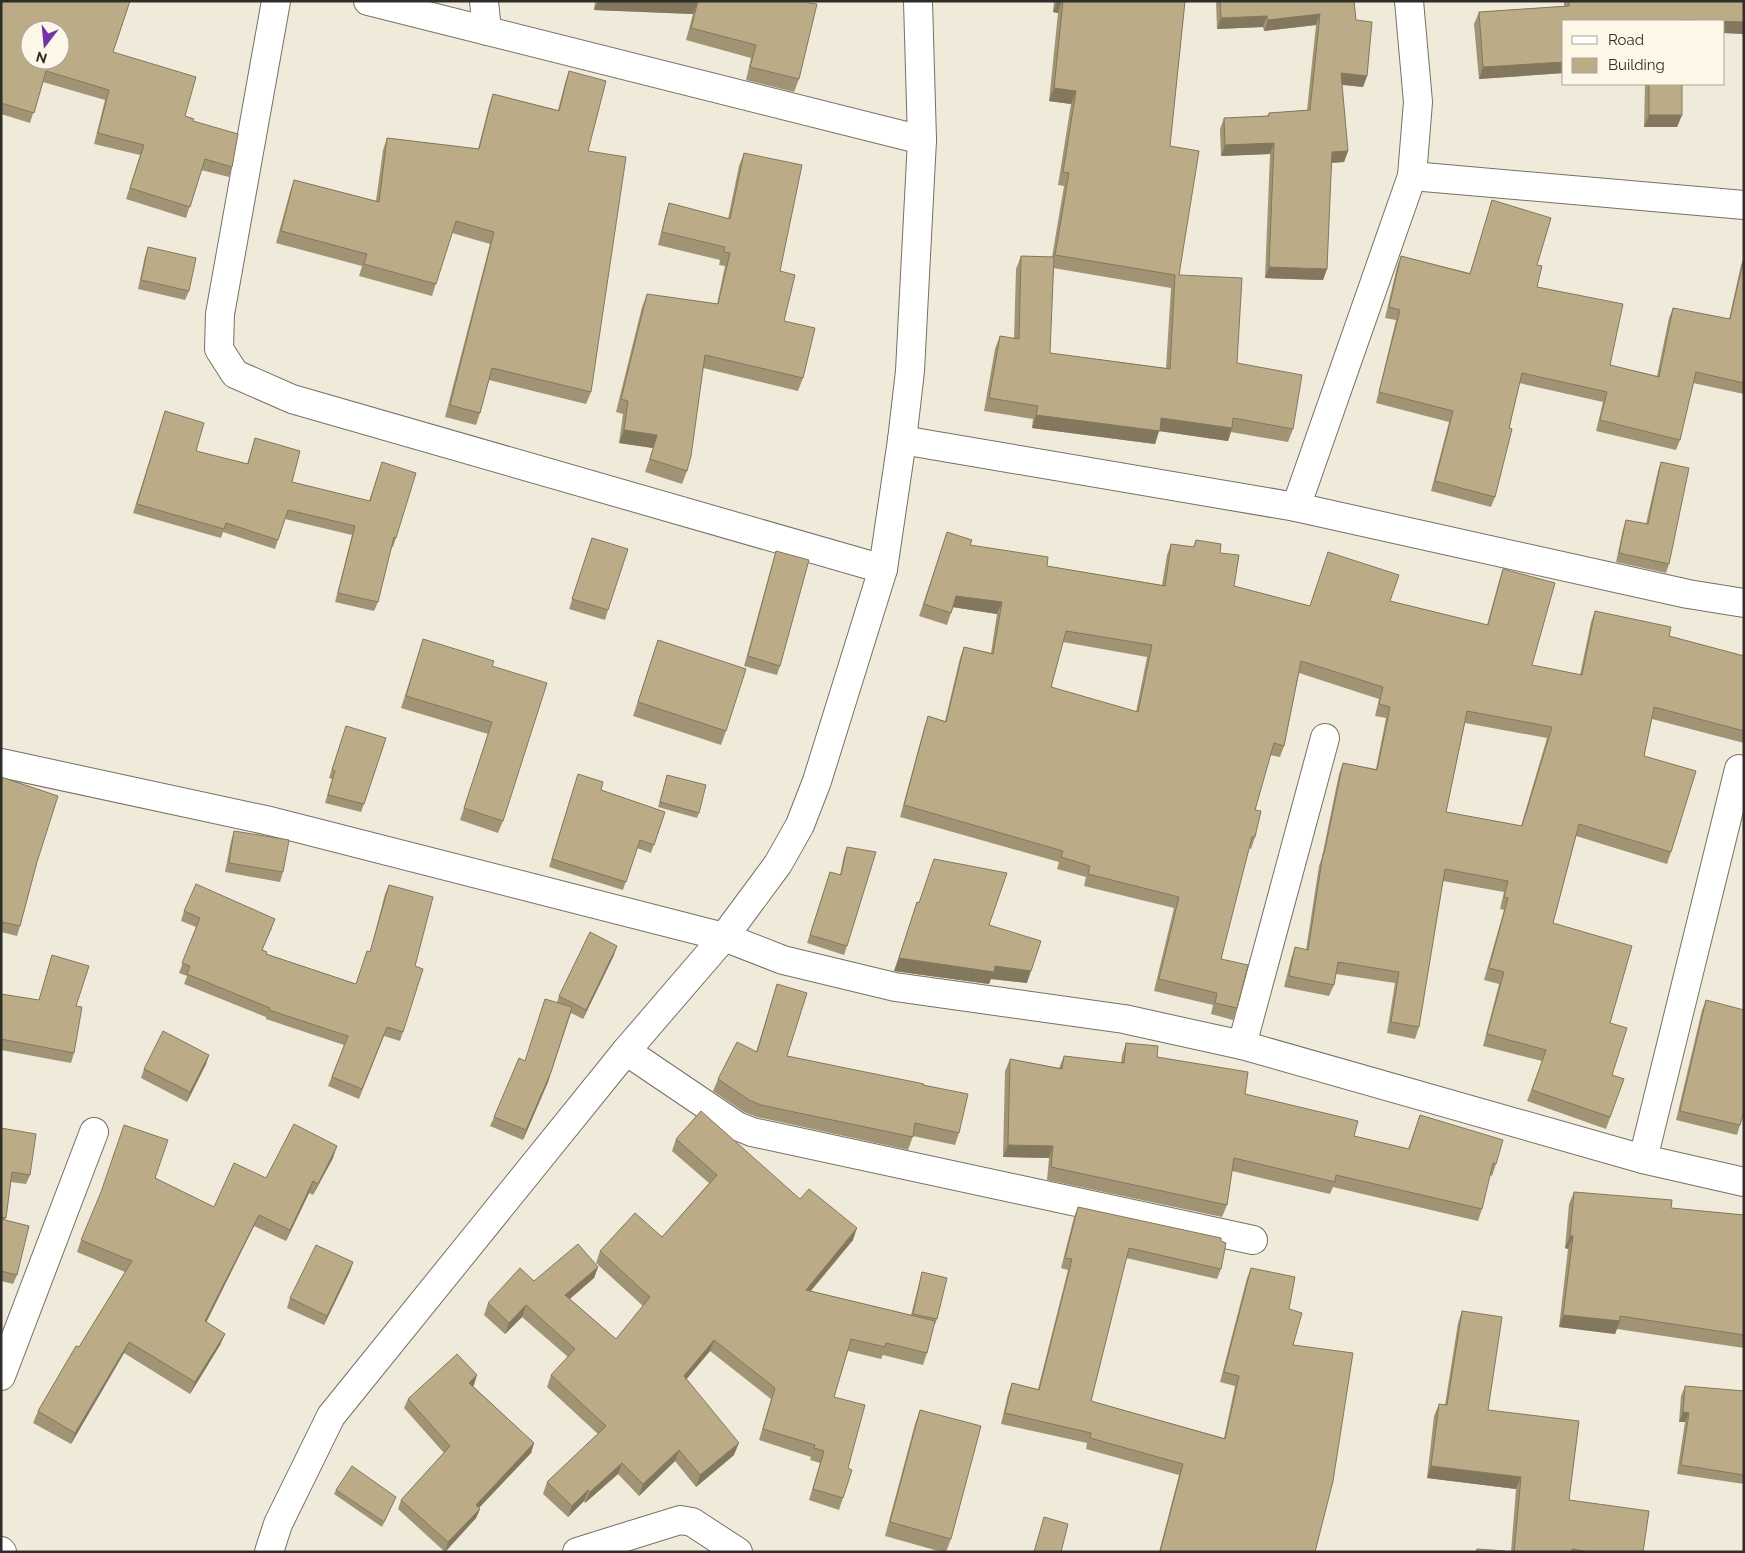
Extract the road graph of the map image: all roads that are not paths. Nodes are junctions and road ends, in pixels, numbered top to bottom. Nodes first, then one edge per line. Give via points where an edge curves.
1 (276, 1) edge
2 (368, 1) edge
3 (484, 1) edge
4 (918, 1) edge
5 (1409, 1) edge
6 (488, 31) junction
7 (922, 140) junction
8 (1412, 176) junction
9 (1744, 205) edge
10 (902, 440) junction
11 (1296, 507) junction
12 (883, 570) junction
13 (1744, 603) edge
14 (1325, 738) dead end
15 (1, 763) edge
16 (1739, 769) dead end
17 (724, 937) junction
18 (1242, 1044) junction
19 (626, 1051) junction
20 (94, 1132) dead end
21 (1643, 1159) junction
22 (1744, 1182) edge
23 (1253, 1240) dead end
24 (1, 1376) edge
25 (269, 1552) edge
26 (577, 1552) edge
27 (736, 1552) edge

1 - 12 street via 220,314 219,349 235,374 292,399
2 - 6 street
3 - 6 street
4 - 7 street
5 - 8 street via 1418,102
6 - 7 street
7 - 10 street via 910,371
8 - 9 street
8 - 11 street
10 - 11 street
10 - 12 street
11 - 13 street via 1688,594
12 - 17 street via 817,781 800,825 778,864
14 - 18 street
15 - 17 street via 270,821
16 - 21 street
17 - 18 street via 782,960 895,987 1124,1018
17 - 19 street
18 - 21 street
19 - 23 street via 737,1126 752,1132
19 - 25 street via 331,1416 278,1524
20 - 24 street
21 - 22 street
26 - 27 street via 680,1520 692,1522

